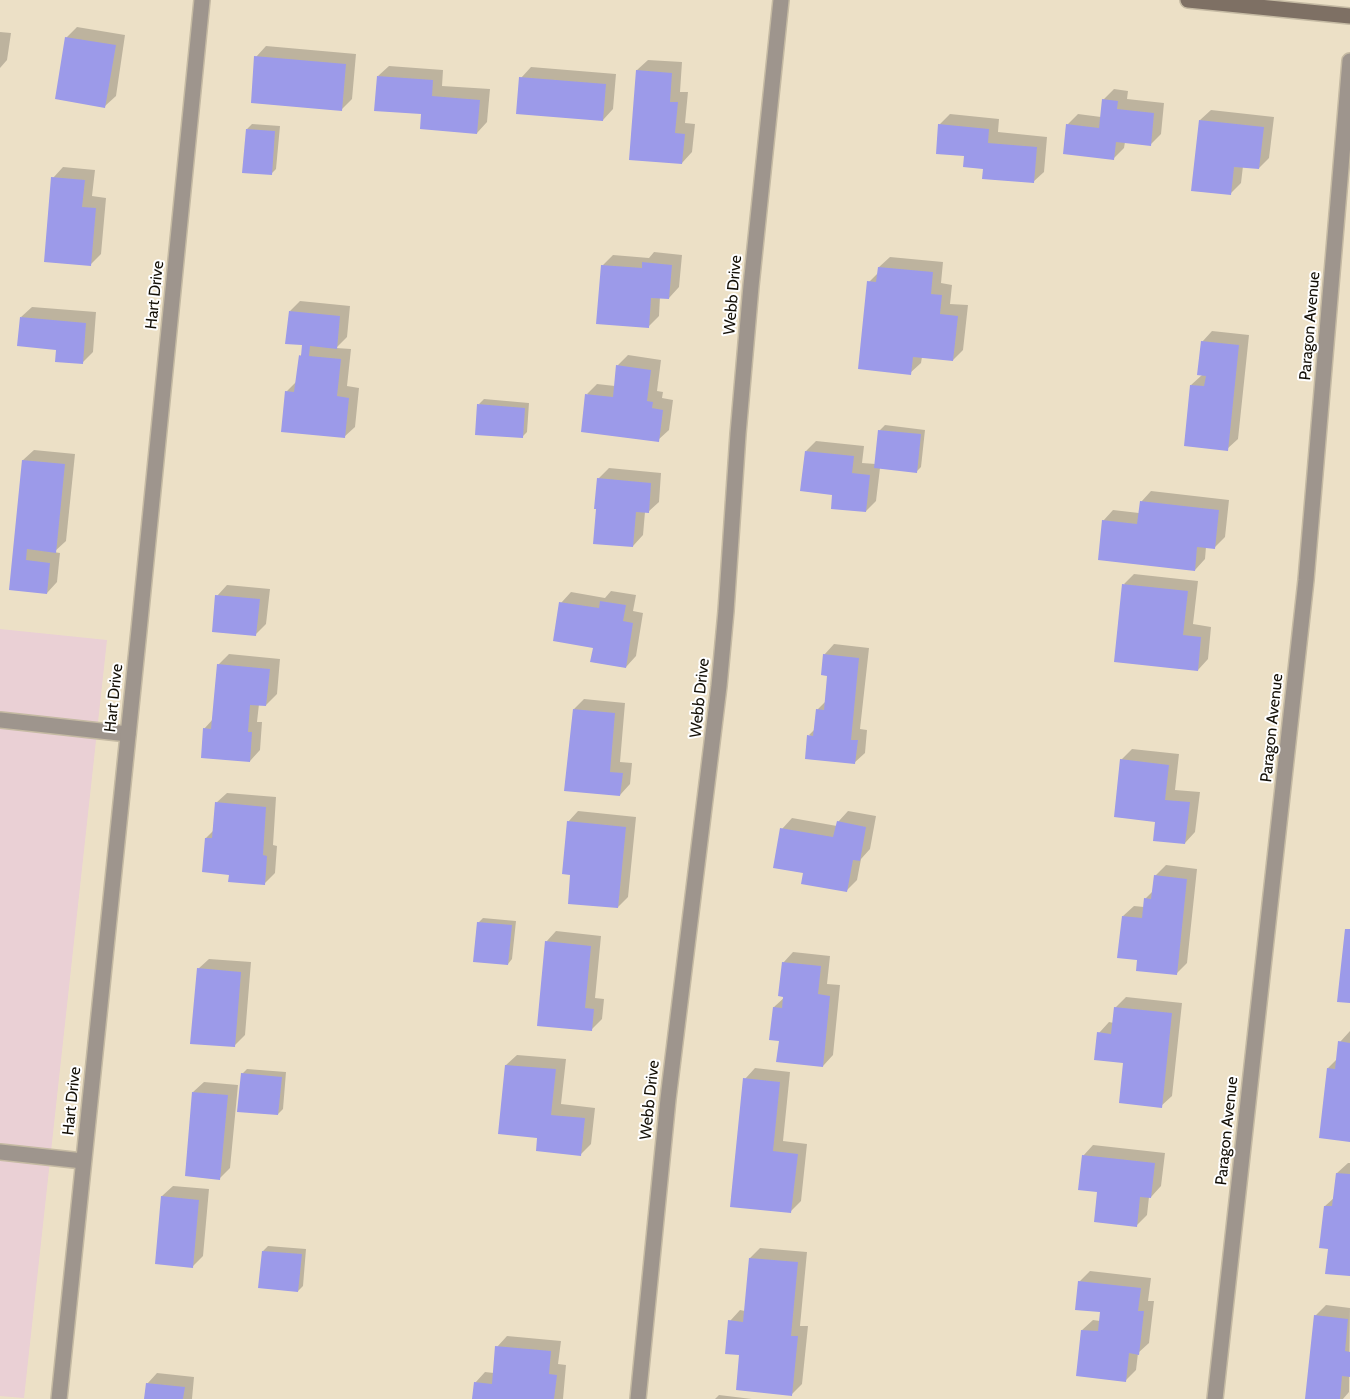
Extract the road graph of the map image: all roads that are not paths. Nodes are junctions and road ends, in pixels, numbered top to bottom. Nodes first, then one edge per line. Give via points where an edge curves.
1 (202, 0) edge
2 (781, 0) edge
3 (1188, 0) edge
4 (1350, 16) edge
5 (1350, 61) edge
6 (0, 720) edge
7 (128, 734) junction
8 (0, 1152) edge
9 (84, 1161) junction
10 (58, 1399) edge
11 (638, 1399) edge
12 (1215, 1399) edge

1 - 7 street, Hart Drive
2 - 11 street, Webb Drive via 750,286 724,630 668,1099
3 - 4 main road
5 - 12 street, Paragon Avenue via 1306,580
6 - 7 street
7 - 9 street, Hart Drive
8 - 9 street
9 - 10 street, Hart Drive

